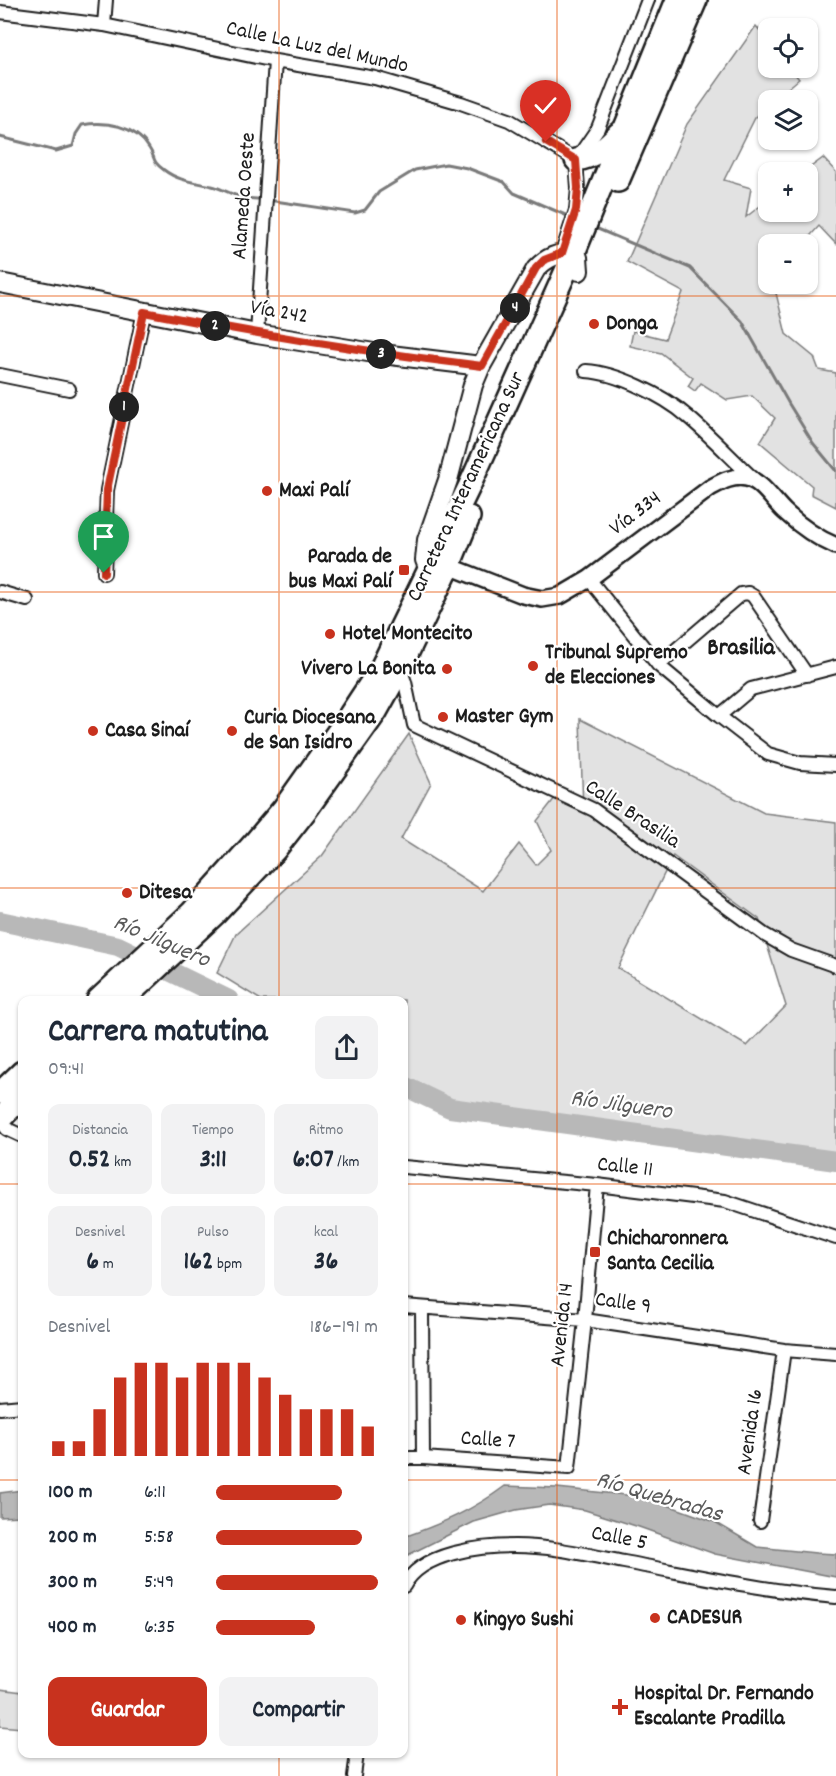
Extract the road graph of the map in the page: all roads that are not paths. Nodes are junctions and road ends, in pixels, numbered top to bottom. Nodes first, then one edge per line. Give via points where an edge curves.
1 (106, 0) edge
2 (648, 0) edge
3 (677, 0) edge
4 (696, 0) edge
5 (0, 12) edge
6 (104, 25) junction
7 (275, 61) junction
8 (624, 128) junction
9 (576, 160) junction
10 (572, 259) junction
11 (0, 284) edge
12 (144, 312) junction
13 (257, 334) junction
14 (482, 366) junction
15 (586, 371) dead end
16 (0, 375) edge
17 (69, 389) dead end
18 (756, 482) junction
19 (836, 546) edge
20 (104, 573) dead end
21 (430, 579) junction
22 (589, 579) junction
23 (0, 592) edge
24 (27, 600) dead end
25 (658, 665) junction
26 (836, 666) edge
27 (400, 669) junction
28 (807, 675) junction
29 (382, 702) junction
30 (719, 716) junction
31 (836, 765) edge
32 (836, 966) edge
33 (102, 996) edge
34 (127, 996) edge
35 (18, 1076) edge
36 (0, 1093) edge
37 (18, 1103) edge
38 (2, 1126) edge
39 (18, 1134) edge
40 (408, 1167) edge
41 (597, 1185) junction
42 (836, 1238) edge
43 (408, 1306) edge
44 (422, 1308) junction
45 (585, 1320) junction
46 (784, 1350) junction
47 (836, 1354) edge
48 (18, 1406) edge
49 (0, 1408) edge
50 (408, 1458) edge
51 (423, 1458) junction
52 (569, 1468) joint
53 (760, 1521) dead end
54 (408, 1577) edge
55 (836, 1597) edge
56 (356, 1758) edge
57 (354, 1776) edge

1 - 6 street
2 - 9 street via 598,128
3 - 8 highway, Carretera Interamericana Sur
4 - 10 highway, Carretera Interamericana Sur
5 - 6 street, Calle La Luz del Mundo
6 - 7 street, Calle La Luz del Mundo
7 - 9 street, Calle La Luz del Mundo via 375,78 461,103 510,120
7 - 13 street, Alameda Oeste
8 - 9 highway via 603,149 587,159
8 - 10 highway, Carretera Interamericana Sur
9 - 10 street via 578,188
10 - 14 main road via 544,260 536,268
10 - 21 highway, Carretera Interamericana Sur via 518,407
10 - 21 highway, Carretera Interamericana Sur via 457,512 449,553
11 - 12 main road, Vía 242
12 - 13 main road, Vía 242
12 - 20 street via 107,490
13 - 14 main road, Vía 242
14 - 21 main road via 427,540 425,560
15 - 18 street via 623,380 686,414
16 - 17 street
18 - 19 street via 800,525
18 - 22 street, Vía 334 via 738,477 710,488
21 - 22 street, Vía 334 via 542,599 560,596
21 - 27 highway, Carretera Interamericana Sur
21 - 29 highway
21 - 33 highway, Carretera Interamericana Sur via 382,666 283,809 190,913
22 - 25 street
23 - 24 street
25 - 28 street via 741,594 748,593
25 - 30 street
26 - 28 street
27 - 29 highway, Carretera Interamericana Sur
27 - 32 street, Calle Brasilia via 414,725 594,810 765,935 791,950
28 - 30 street via 751,689
29 - 34 highway, Carretera Interamericana Sur via 275,850 215,914
30 - 31 street via 768,754 800,763
35 - 36 highway
37 - 38 highway
38 - 39 street
40 - 41 street, Calle 11
41 - 42 street, Calle 11 via 725,1201
41 - 45 street, Avenida 14
43 - 44 street, Calle 9
44 - 45 street, Calle 9
44 - 51 street
45 - 46 street, Calle 9
45 - 52 street, Avenida 14
46 - 47 street, Calle 9
46 - 53 street, Avenida 16
48 - 49 street
50 - 51 street, Calle 7
51 - 52 street, Calle 7
54 - 55 street, Calle 5 via 436,1559 471,1549 515,1546 557,1549 792,1593
56 - 57 street

